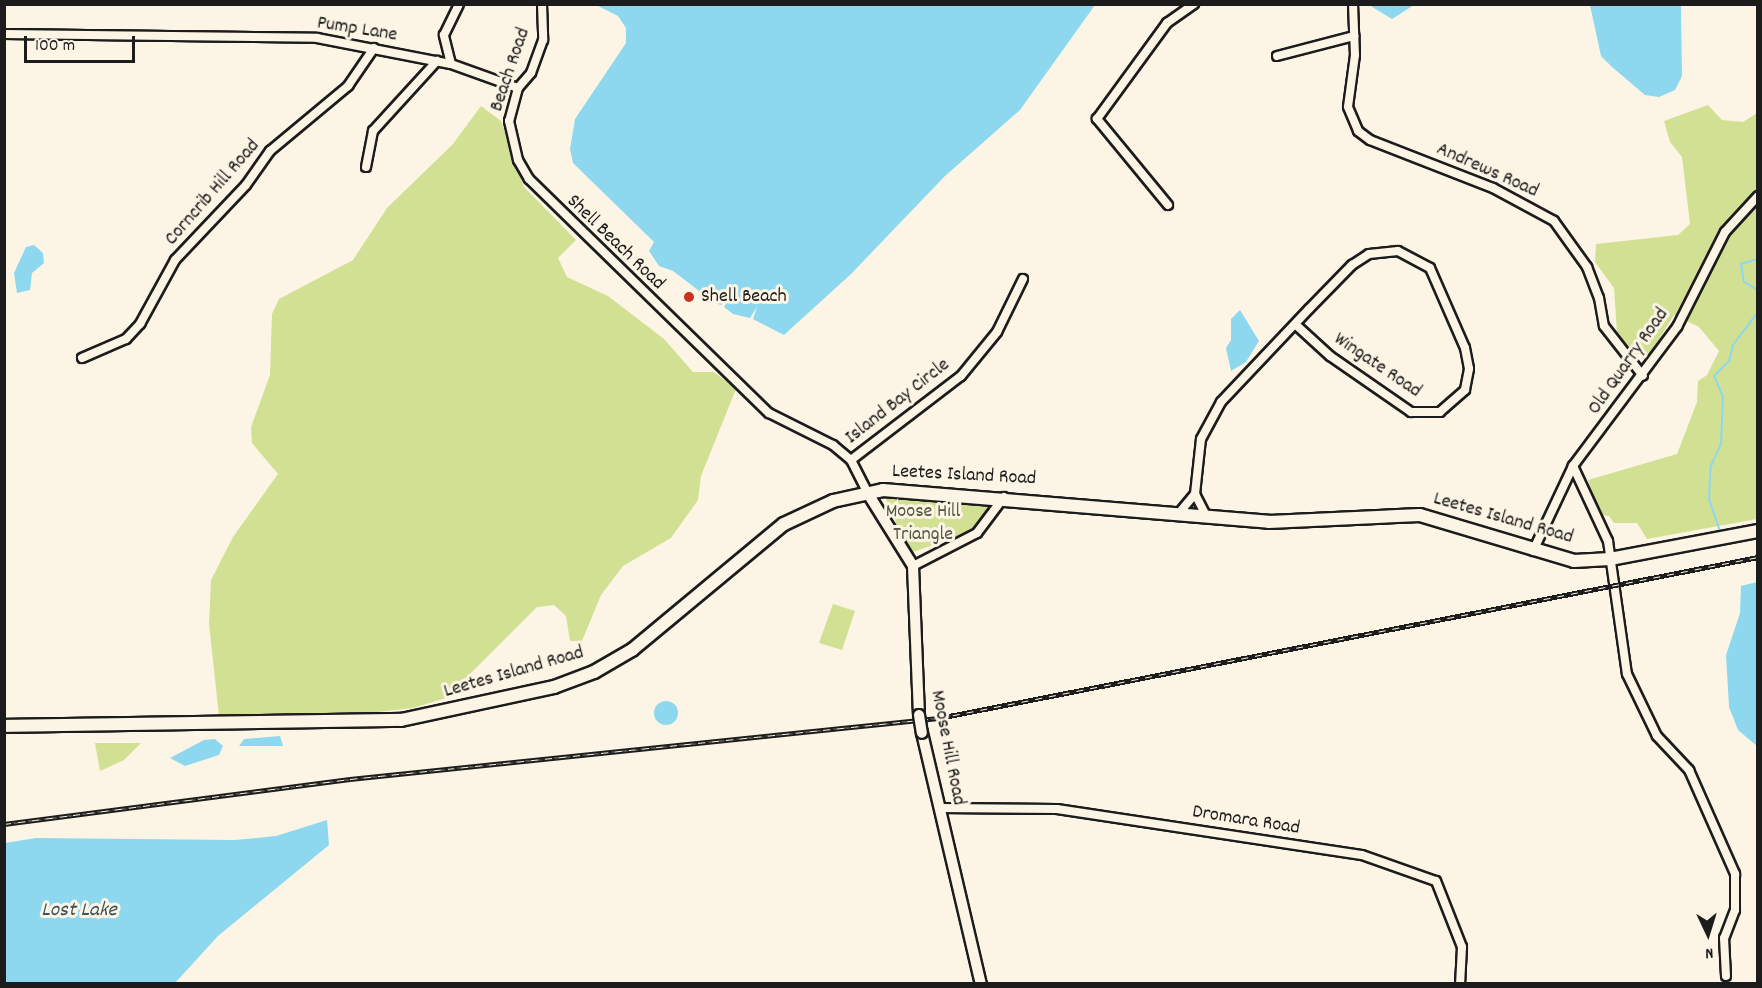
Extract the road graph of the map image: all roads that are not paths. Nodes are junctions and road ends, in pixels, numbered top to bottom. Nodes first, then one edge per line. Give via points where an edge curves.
1 (459, 4) edge
2 (542, 4) edge
3 (1194, 4) edge
4 (1353, 4) edge
5 (4, 34) edge
6 (1354, 36) junction
7 (374, 48) junction
8 (1277, 56) dead end
9 (436, 61) junction
10 (451, 64) junction
11 (518, 88) junction
12 (366, 167) dead end
13 (529, 179) joint
14 (1758, 196) edge
15 (1168, 205) dead end
16 (1023, 279) dead end
17 (1295, 324) junction
18 (82, 358) dead end
19 (1643, 376) junction
20 (851, 460) junction
21 (1573, 466) junction
22 (867, 492) junction
23 (1195, 494) junction
24 (1004, 497) junction
25 (1179, 513) junction
26 (1206, 516) junction
27 (1758, 531) edge
28 (1533, 551) junction
29 (1610, 559) junction
30 (913, 566) junction
31 (4, 726) edge
32 (940, 808) junction
33 (1726, 976) dead end
34 (981, 984) edge
35 (1460, 984) edge

1 - 10 street via 444,34
2 - 11 street, Beach Road via 543,40 531,73
3 - 15 street via 1167,23 1097,119
4 - 6 street, Andrews Road
5 - 7 street, Pump Lane via 317,38
6 - 8 street
6 - 19 street, Andrews Road via 1348,107 1358,131 1370,140 1493,188 1554,221 1587,267 1604,326
7 - 9 street, Pump Lane
7 - 18 street, Corncrib Hill Road via 348,86 270,151 246,185 175,260 140,324 126,339
9 - 10 street, Pump Lane
9 - 12 street via 373,131
10 - 11 street, Pump Lane
11 - 13 street, Beach Road via 510,130
13 - 20 street, Shell Beach Road via 769,413 833,445
14 - 19 street, Old Quarry Road via 1725,232 1677,327
16 - 20 street, Island Bay Circle via 997,332 961,376
17 - 17 street, Wingate Road via 1364,257 1387,250 1407,253 1430,268 1441,287 1468,359 1465,390 1440,412 1411,412 1330,356
17 - 23 street, Wingate Road via 1211,416 1201,440
19 - 21 street, Old Quarry Road
20 - 22 street, Shell Beach Road
21 - 28 street, Old Quarry Road
21 - 29 street via 1608,541
22 - 24 main road, Leetes Island Road via 902,489
22 - 30 street, Moose Hill Road
22 - 31 main road, Leetes Island Road via 819,506 784,524 632,650 594,672 554,687 401,720
23 - 25 street
23 - 26 street
24 - 25 main road, Leetes Island Road
24 - 30 street via 998,512 977,533
25 - 26 main road, Leetes Island Road
26 - 28 main road, Leetes Island Road via 1295,522 1420,515 1464,525
27 - 29 main road, Leetes Island Road
28 - 29 main road, Leetes Island Road via 1574,561
29 - 33 street via 1627,674 1657,736 1689,770 1736,879 1735,910 1724,938
30 - 32 street, Moose Hill Road, bridge via 919,714
32 - 34 street, Moose Hill Road
32 - 35 street, Dromara Road via 1057,809 1362,855 1436,881 1462,947

